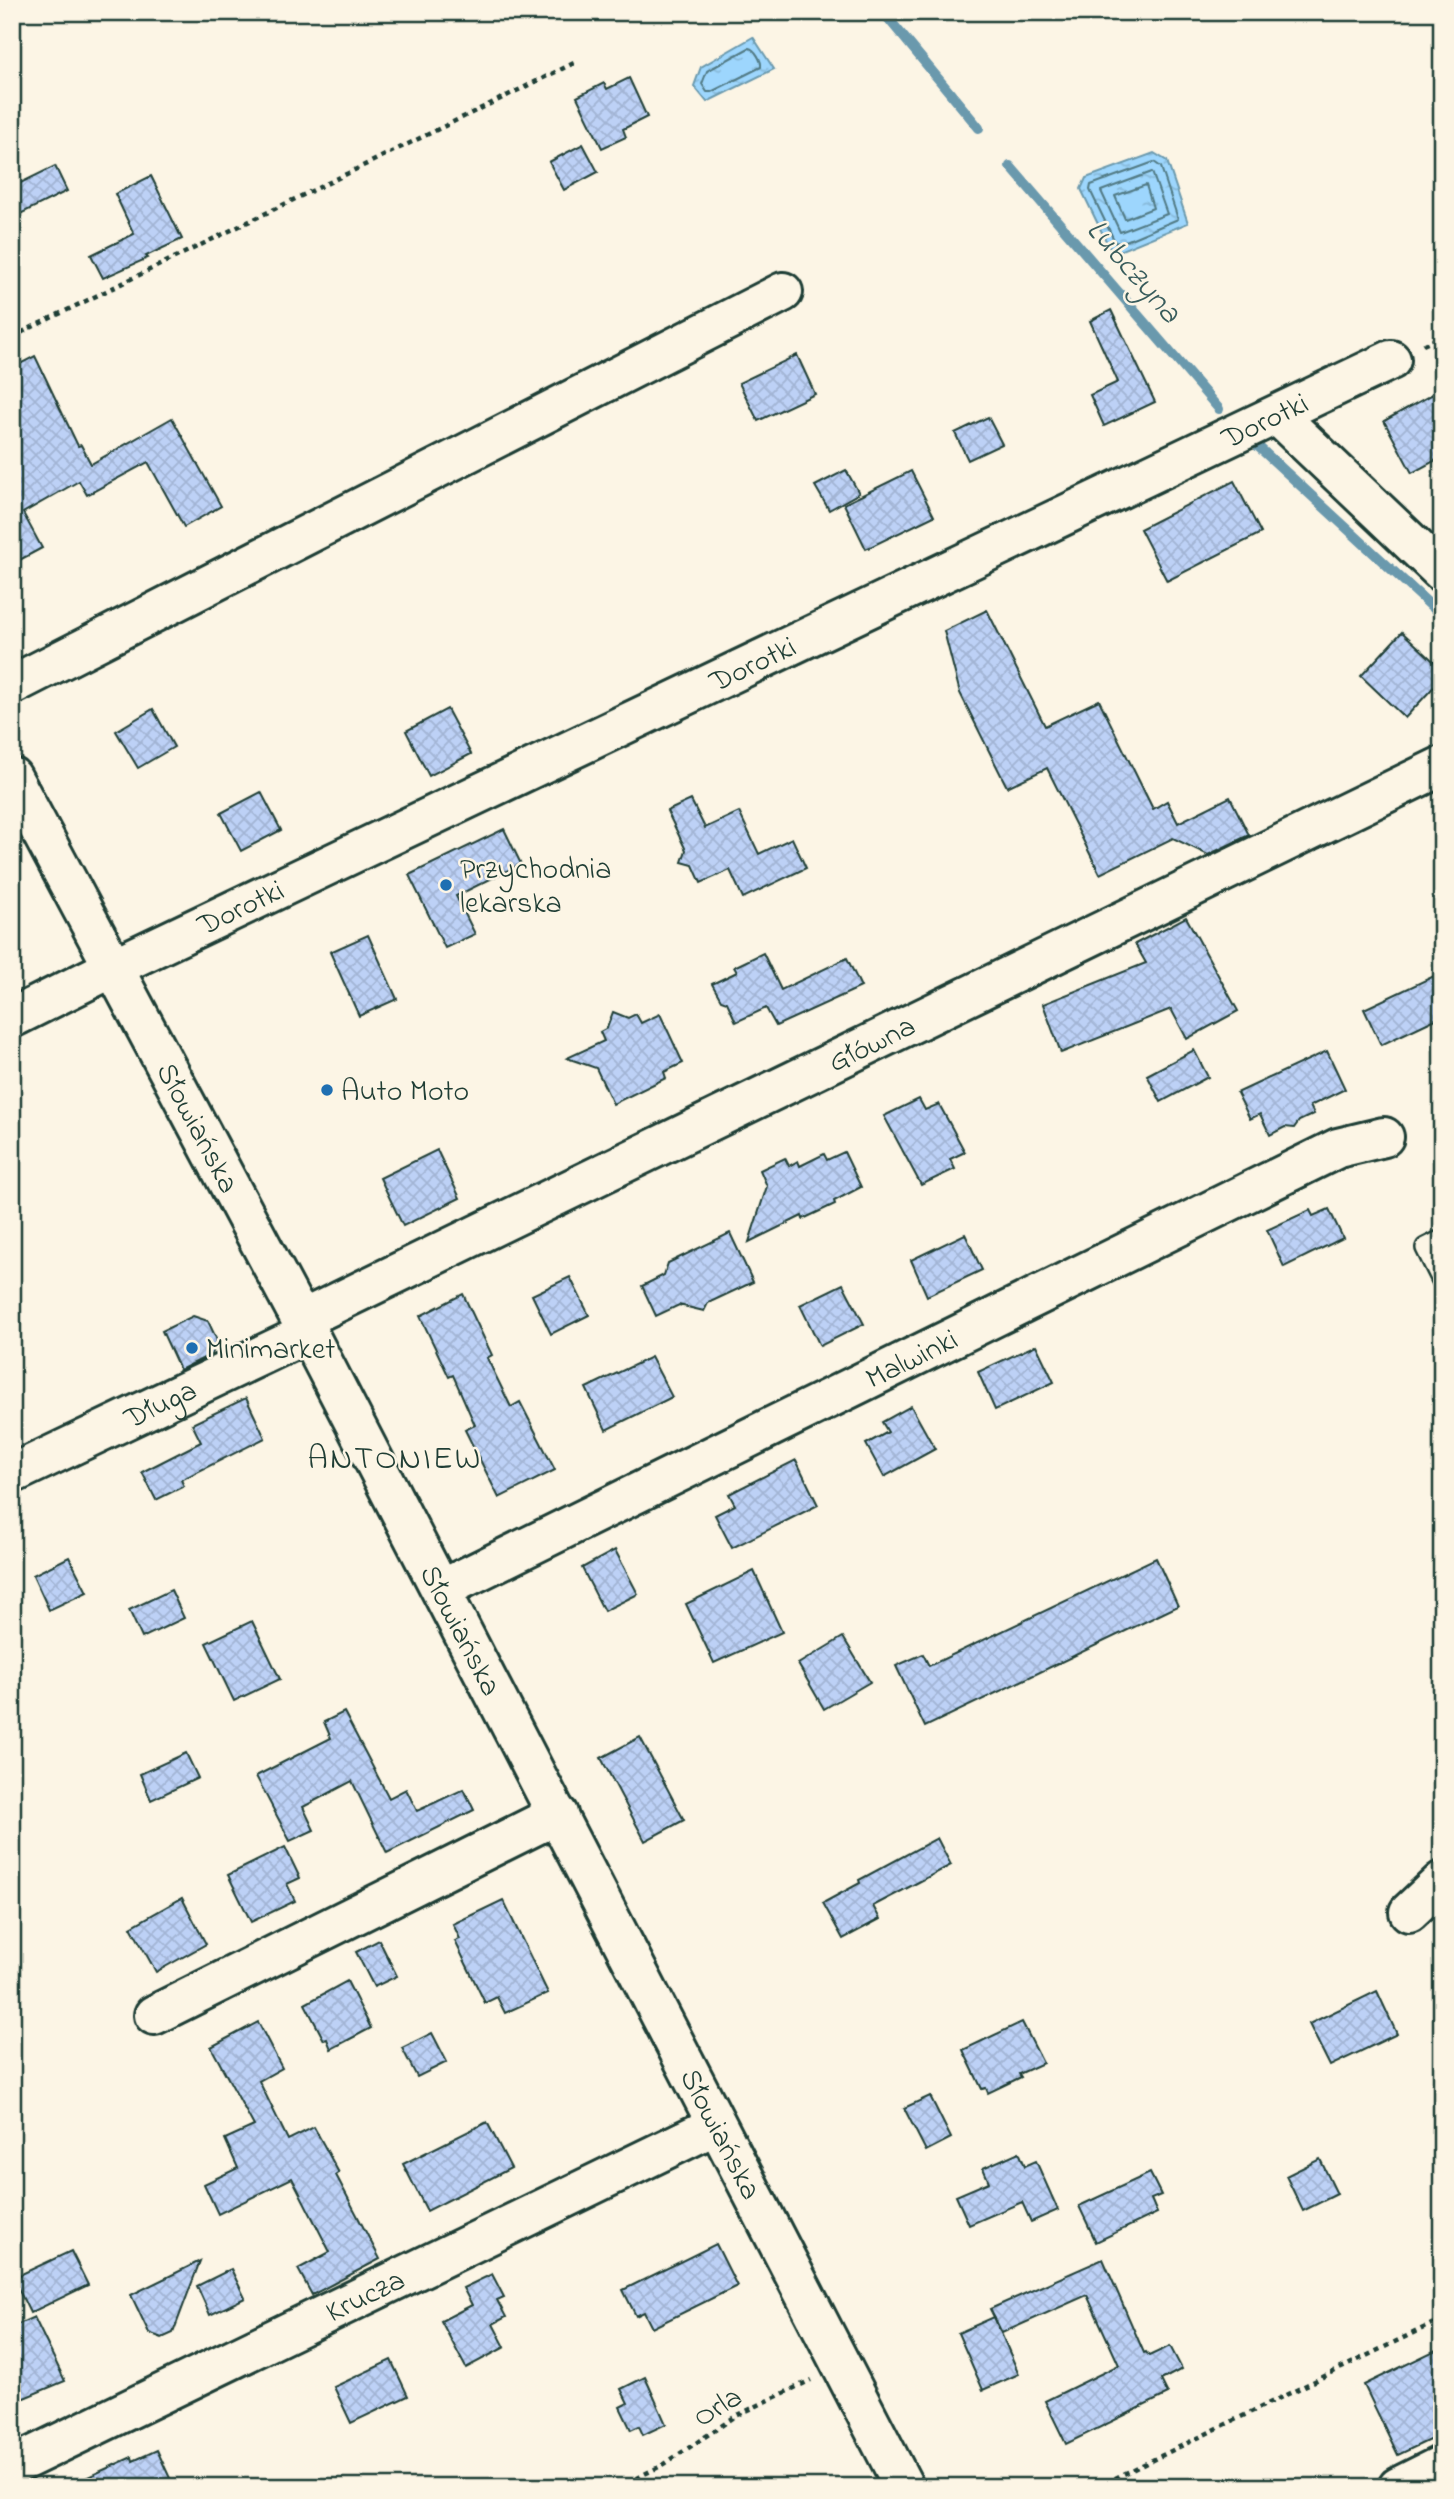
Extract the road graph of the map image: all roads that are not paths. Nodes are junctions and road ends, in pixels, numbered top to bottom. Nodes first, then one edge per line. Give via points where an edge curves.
1 (783, 292) dead end
2 (1391, 360) dead end
3 (1276, 415) junction
4 (1442, 572) edge
5 (12, 685) edge
6 (1442, 766) edge
7 (12, 778) edge
8 (114, 967) junction
9 (12, 1018) edge
10 (1384, 1137) dead end
11 (1442, 1240) edge
12 (1442, 1280) edge
13 (305, 1326) junction
14 (12, 1474) edge
15 (442, 1589) junction
16 (558, 1814) junction
17 (1442, 1881) edge
18 (1409, 1912) dead end
19 (154, 2015) dead end
20 (716, 2125) junction
21 (1442, 2465) edge
22 (12, 2466) edge
23 (904, 2487) edge
24 (1398, 2487) edge

1 - 5 street
2 - 3 street, Dorotki
3 - 4 street
3 - 8 street, Dorotki
6 - 13 street, Główna
7 - 8 street, Słowiańska
8 - 9 street, Dorotki
8 - 13 street, Słowiańska
10 - 15 street, Malwinki via 1338,1149
11 - 12 lane via 1426,1248
13 - 14 street, Długa
13 - 15 street, Słowiańska
15 - 16 street, Słowiańska
16 - 19 street
16 - 20 street, Słowiańska
17 - 18 street
20 - 22 street, Krucza
20 - 23 street, Słowiańska
21 - 24 street

